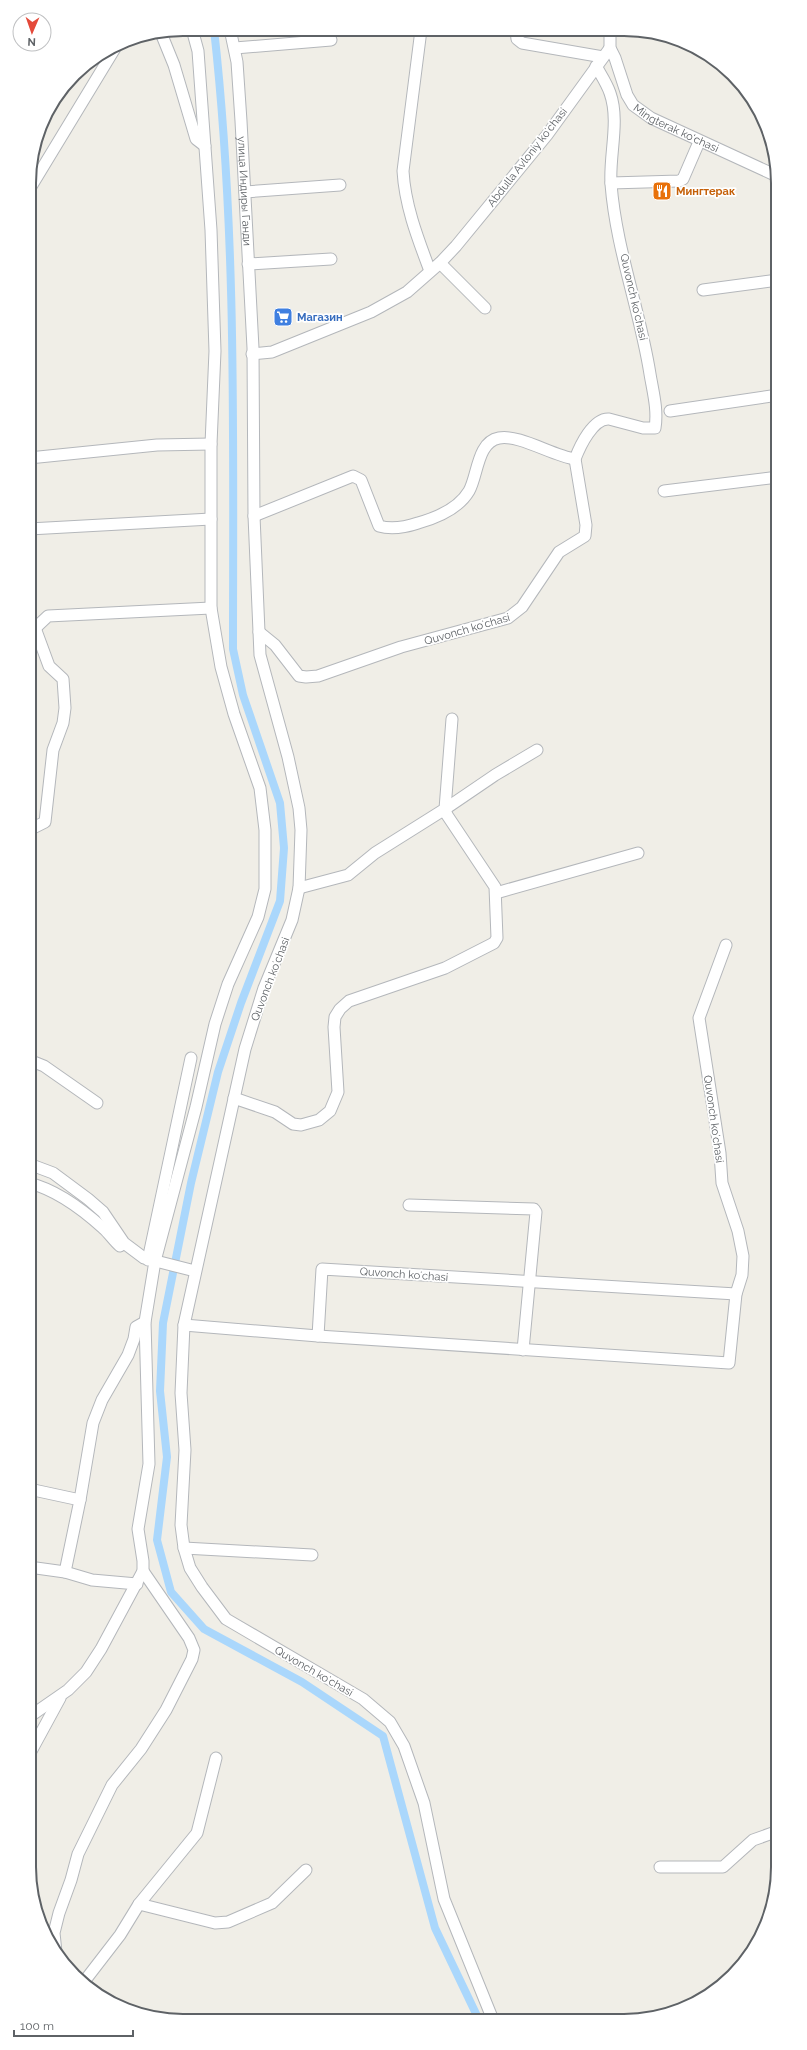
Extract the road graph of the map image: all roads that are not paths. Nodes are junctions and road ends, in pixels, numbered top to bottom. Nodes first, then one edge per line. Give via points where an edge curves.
1 (194, 36) edge
2 (232, 36) edge
3 (421, 36) edge
4 (517, 36) edge
5 (609, 36) edge
6 (163, 37) edge
7 (331, 40) dead end
8 (235, 48) junction
9 (607, 52) junction
10 (111, 55) edge
11 (596, 66) junction
12 (699, 142) junction
13 (205, 146) junction
14 (771, 173) edge
15 (36, 178) edge
16 (611, 183) junction
17 (340, 185) dead end
18 (245, 192) junction
19 (331, 259) dead end
20 (440, 263) junction
21 (248, 264) junction
22 (430, 271) junction
23 (771, 281) edge
24 (703, 290) dead end
25 (485, 308) dead end
26 (252, 354) junction
27 (771, 396) edge
28 (670, 411) dead end
29 (211, 444) junction
30 (36, 457) edge
31 (575, 459) junction
32 (771, 478) edge
33 (664, 491) dead end
34 (254, 516) junction
35 (211, 519) junction
36 (36, 529) edge
37 (212, 608) junction
38 (36, 627) edge
39 (259, 632) junction
40 (36, 639) edge
41 (452, 719) dead end
42 (537, 750) dead end
43 (445, 809) junction
44 (36, 826) edge
45 (638, 853) dead end
46 (299, 888) junction
47 (496, 893) junction
48 (726, 945) dead end
49 (191, 1058) dead end
50 (36, 1063) edge
51 (234, 1098) junction
52 (97, 1103) dead end
53 (36, 1167) edge
54 (36, 1184) edge
55 (409, 1205) dead end
56 (149, 1260) junction
57 (195, 1271) junction
58 (530, 1282) junction
59 (736, 1294) junction
60 (146, 1322) junction
61 (184, 1325) junction
62 (318, 1336) junction
63 (523, 1350) junction
64 (36, 1491) edge
65 (80, 1500) junction
66 (184, 1548) junction
67 (312, 1555) dead end
68 (36, 1568) edge
69 (143, 1571) junction
70 (65, 1572) junction
71 (137, 1584) junction
72 (63, 1694) junction
73 (36, 1712) edge
74 (36, 1742) edge
75 (216, 1758) dead end
76 (771, 1834) edge
77 (660, 1868) dead end
78 (306, 1870) dead end
79 (139, 1904) junction
80 (54, 1938) edge
81 (87, 1979) edge
82 (491, 2014) edge

1 - 13 street via 198,51
2 - 8 street, улица Индиры Ганди
3 - 22 street via 402,171 410,213
4 - 9 street via 522,43
5 - 9 street
6 - 13 street via 174,65 196,139
7 - 8 street
8 - 18 street, улица Индиры Ганди
9 - 11 street, Abdulla Avloniy koʻchasi
9 - 12 street, Mingterak ko‘chasi via 615,58 627,95 633,105 651,118
10 - 15 street
11 - 16 street, Quvonch koʻchasi via 614,107
11 - 20 street, Abdulla Avloniy koʻchasi via 547,135
12 - 14 street, Mingterak ko‘chasi
12 - 16 street via 683,179 679,181
13 - 29 street via 215,352
16 - 31 street, Quvonch koʻchasi via 618,236 645,344 657,415 655,428 603,419 580,445
17 - 18 street
18 - 21 street, улица Индиры Ганди
19 - 21 street
20 - 22 street, Abdulla Avloniy koʻchasi
20 - 25 street
21 - 26 street, улица Индиры Ганди
22 - 26 street, Abdulla Avloniy koʻchasi via 407,292 370,312 272,352
23 - 24 street
26 - 34 street, Quvonch koʻchasi
27 - 28 street
29 - 30 street via 158,445
29 - 35 street
31 - 34 street via 555,455 508,437 490,441 483,451 469,492 462,500 448,511 411,525 394,528 379,526 361,480 353,476
31 - 39 street, Quvonch koʻchasi via 586,525 585,536 559,552 522,607 508,618 401,647 306,678 299,676 275,645
32 - 33 street
34 - 39 street, Quvonch koʻchasi
35 - 36 street
35 - 37 street
37 - 38 street via 48,616
37 - 56 street via 221,668 260,788 265,830 265,889 258,917 228,984 215,1024 196,1107
39 - 46 street, Quvonch koʻchasi via 260,655 299,808
40 - 44 street via 49,666 63,679 65,708 63,723 53,750 45,822
41 - 43 street
42 - 43 street
43 - 46 street via 375,853 348,875
43 - 47 street via 490,878
45 - 47 street
46 - 51 street, Quvonch koʻchasi via 292,920 264,988 245,1049
47 - 51 street via 497,938 494,943 445,968 357,996 340,1009 335,1017 334,1027 338,1092 330,1111 320,1120 301,1125 293,1124 275,1112
48 - 59 street, Quvonch koʻchasi via 699,1018 720,1153 722,1183 738,1231 743,1256 742,1275
49 - 56 street
50 - 52 street
51 - 57 street, Quvonch koʻchasi
53 - 56 street via 53,1173 88,1199 103,1212 124,1243
54 - 56 street via 60,1196 104,1229 119,1245 134,1255
55 - 58 street via 534,1209 536,1212
56 - 57 street
56 - 60 street
57 - 61 street, Quvonch koʻchasi
58 - 59 street, Quvonch koʻchasi
58 - 62 street, Quvonch koʻchasi via 322,1269
58 - 63 street
59 - 63 street, Quvonch koʻchasi via 729,1363
60 - 65 street via 136,1327 128,1355 98,1408 93,1423
60 - 69 street via 149,1464 138,1529
61 - 62 street, Quvonch koʻchasi
61 - 66 street, Quvonch koʻchasi via 181,1393 186,1450 181,1525
62 - 63 street, Quvonch koʻchasi
64 - 65 street
65 - 70 street
66 - 67 street
66 - 82 street, Quvonch koʻchasi via 190,1568 226,1620 363,1699 390,1722 404,1746 424,1803 444,1899
68 - 70 street
69 - 71 street
69 - 80 street via 189,1638 194,1650 192,1659 166,1710 141,1749 112,1785 78,1854 58,1913
70 - 71 street via 92,1580
71 - 72 street via 86,1672
72 - 73 street
72 - 74 street
75 - 79 street via 197,1833
76 - 77 street via 753,1840 723,1867
78 - 79 street via 272,1903 228,1922 215,1923
79 - 81 street via 120,1935

